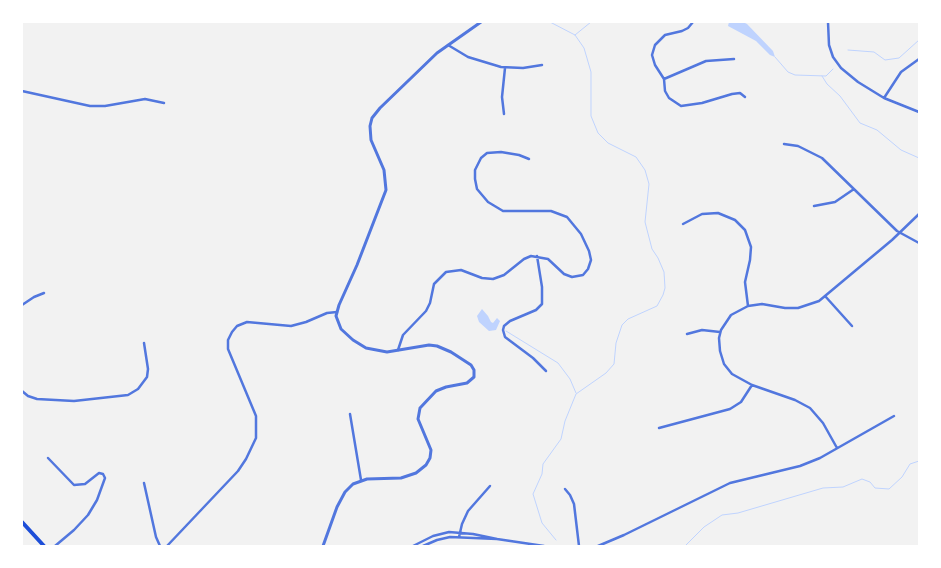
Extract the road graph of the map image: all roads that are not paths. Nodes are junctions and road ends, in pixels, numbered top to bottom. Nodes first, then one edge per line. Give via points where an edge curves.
1 (480, 22) edge
2 (693, 22) edge
3 (828, 22) edge
4 (448, 44) junction
5 (734, 59) dead end
6 (919, 59) edge
7 (542, 65) dead end
8 (505, 68) junction
9 (664, 79) junction
10 (22, 91) edge
11 (745, 97) dead end
12 (884, 98) junction
13 (164, 103) dead end
14 (919, 112) edge
15 (504, 114) dead end
16 (784, 144) dead end
17 (529, 159) dead end
18 (854, 189) junction
19 (814, 206) dead end
20 (919, 214) edge
21 (683, 224) dead end
22 (900, 233) junction
23 (919, 243) edge
24 (537, 256) junction
25 (44, 293) dead end
26 (826, 296) junction
27 (22, 304) edge
28 (748, 306) junction
29 (337, 312) junction
30 (852, 326) dead end
31 (720, 332) junction
32 (687, 334) dead end
33 (144, 343) dead end
34 (398, 351) junction
35 (546, 371) dead end
36 (752, 385) junction
37 (22, 391) edge
38 (350, 414) dead end
39 (894, 416) dead end
40 (659, 428) dead end
41 (837, 448) junction
42 (48, 458) dead end
43 (361, 480) junction
44 (144, 483) dead end
45 (490, 486) dead end
46 (565, 489) dead end
47 (22, 522) edge
48 (460, 532) junction
49 (459, 538) junction
50 (497, 539) junction
51 (44, 546) edge
52 (54, 546) edge
53 (160, 546) edge
54 (167, 546) edge
55 (323, 546) edge
56 (413, 546) edge
57 (423, 546) edge
58 (544, 546) edge
59 (579, 546) edge
60 (598, 546) edge

1 - 4 street
2 - 9 street via 682,31 664,35 655,45 652,55
3 - 12 street via 829,44 836,62 858,82
4 - 8 street via 474,59
4 - 29 street via 380,108 371,121 371,140 384,170 386,190
5 - 9 street via 706,61
6 - 12 street via 901,72
7 - 8 street
8 - 15 street via 502,97
9 - 11 street via 665,91 669,98 681,106 732,94 740,93
10 - 13 street via 90,106 145,99
12 - 14 street
16 - 18 street via 798,146 815,154
17 - 24 street via 511,153 491,152 481,158 475,170 475,179 477,189 497,209 508,212 551,211 567,217 584,241 591,260 586,272 572,277 564,274 548,259
18 - 19 street via 835,202
18 - 22 street
20 - 22 street
21 - 28 street via 702,214 718,213 735,220 745,230 751,247 745,282
22 - 23 street
22 - 26 street
24 - 34 street via 528,257 504,275 493,279 456,270 441,275 432,289 429,306 403,335
24 - 35 street via 542,304 532,312 510,321 503,330 505,337
25 - 27 street
26 - 28 street via 798,308 762,304
26 - 30 street
28 - 31 street via 731,315
29 - 34 street via 341,329 359,344 380,352
29 - 54 street via 327,312 291,326 247,322 237,326 232,332 228,340 228,349 256,416 256,438 238,471
31 - 32 street via 702,330
31 - 36 street via 719,348 724,364 734,376
33 - 37 street via 147,377 143,385 128,395 74,401 37,399
34 - 43 street via 429,345 437,346 467,362 473,367 475,374 467,383 436,391 420,408 418,420 431,450 426,465 401,478
36 - 40 street via 737,406
36 - 41 street via 810,408 823,423
38 - 43 street
39 - 41 street
41 - 60 street via 800,466 730,482 624,536
42 - 52 street via 74,485 84,484 99,473 105,478 88,515
43 - 55 street via 349,487 341,499
44 - 53 street
45 - 48 street via 468,511
46 - 59 street via 574,504
47 - 51 main road
48 - 49 street
48 - 50 street
48 - 56 street via 433,536
49 - 50 street
49 - 57 street via 437,540
50 - 58 street

